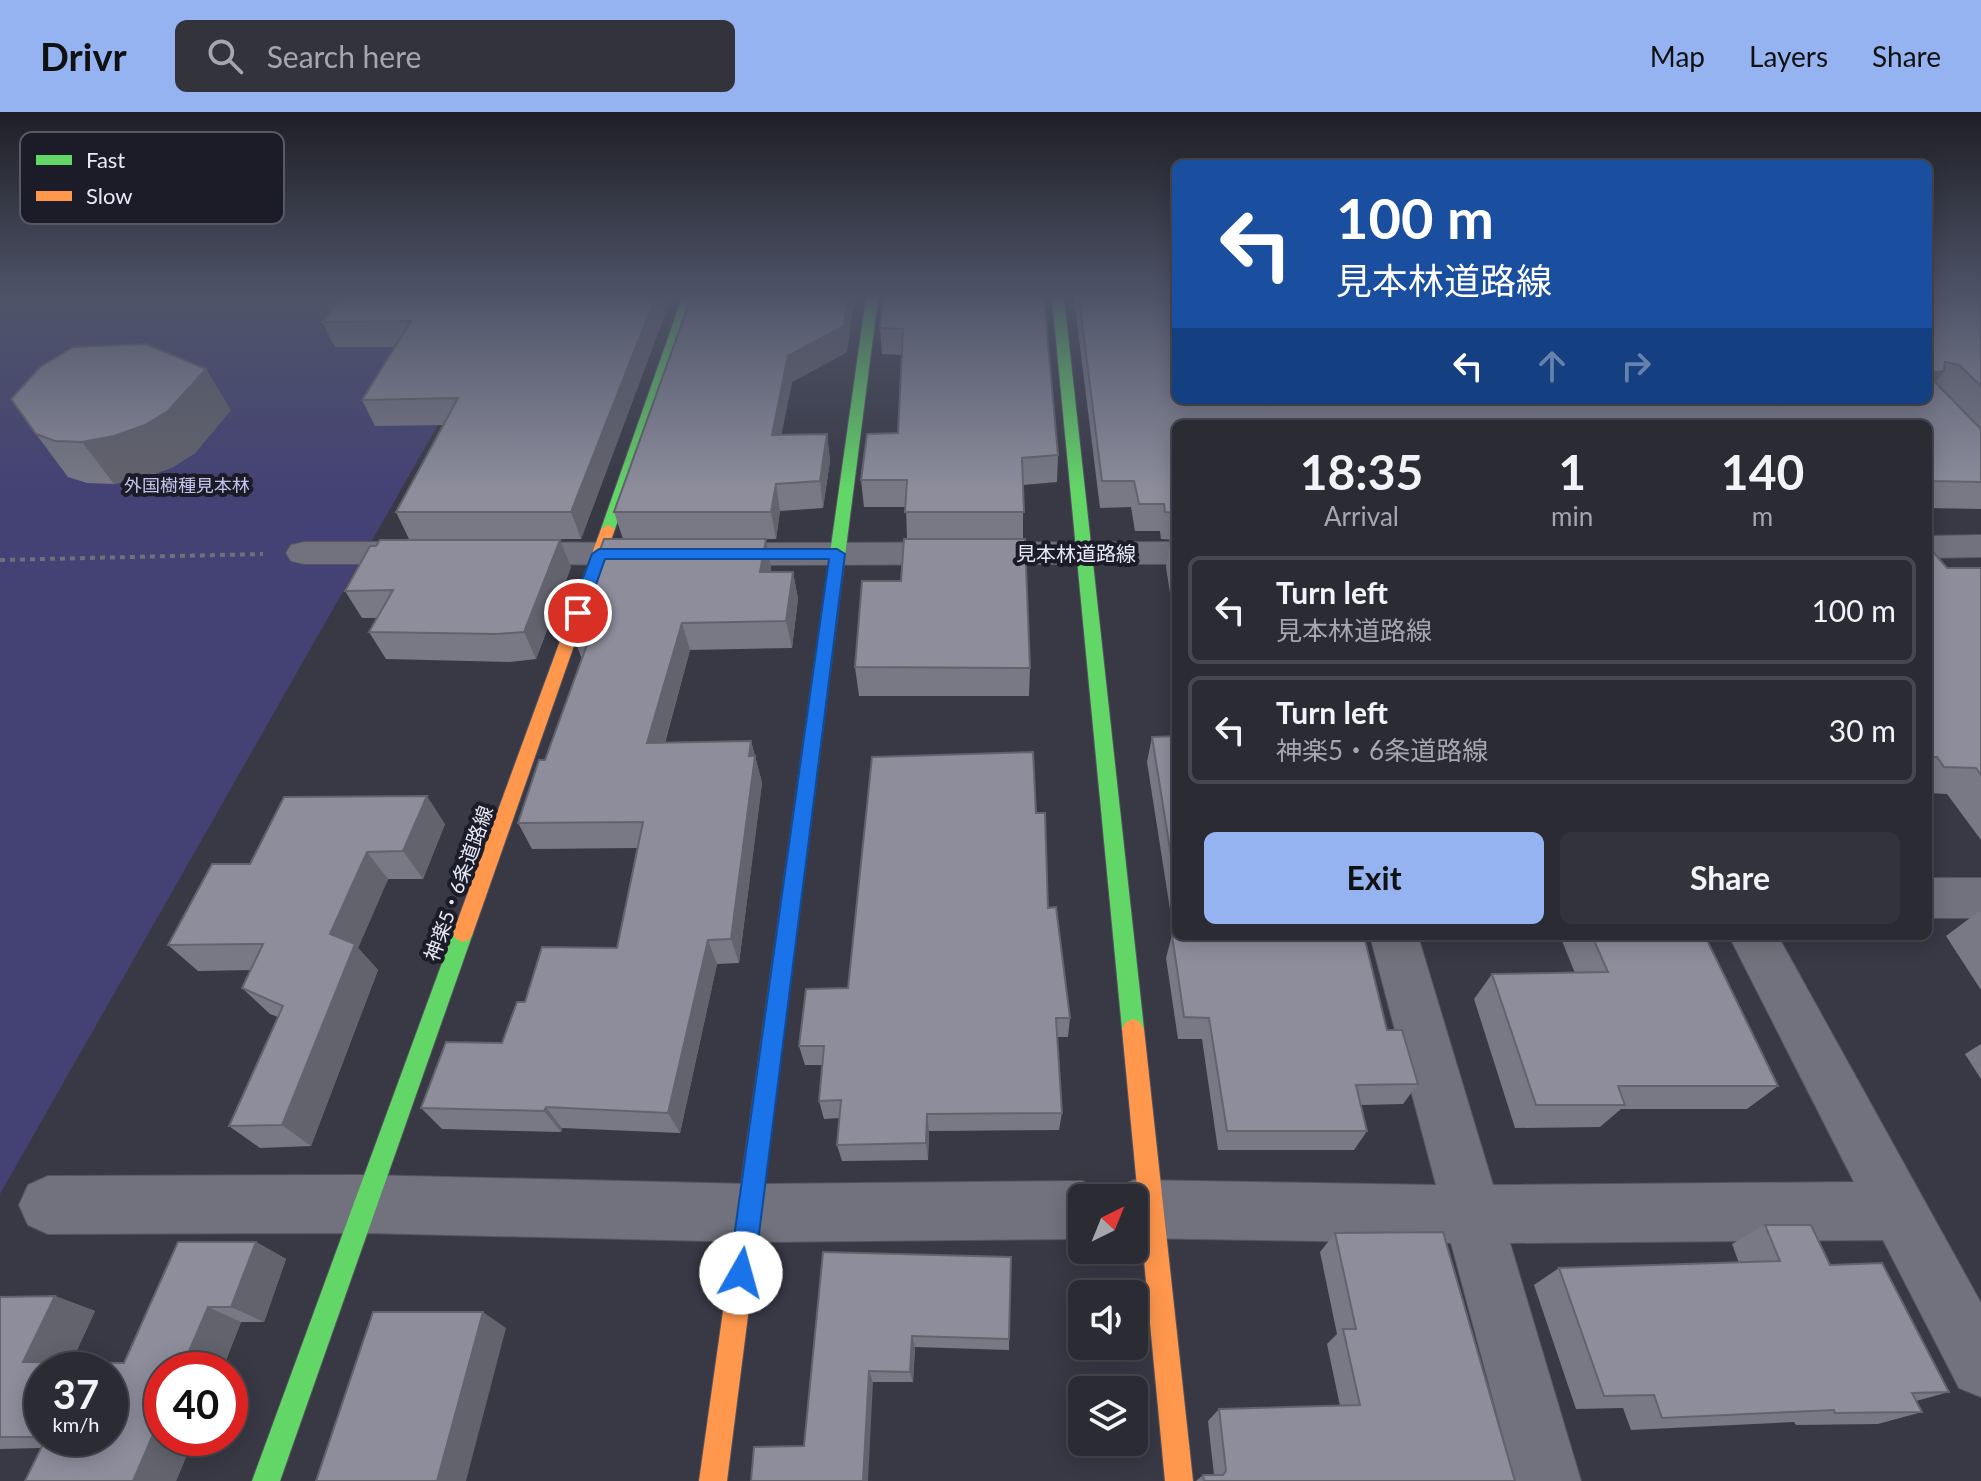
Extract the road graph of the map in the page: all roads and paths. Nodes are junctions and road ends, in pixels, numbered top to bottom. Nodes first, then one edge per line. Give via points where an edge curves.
1 (666, 362) edge
2 (863, 362) edge
3 (1065, 362) edge
4 (1981, 546) edge
5 (1932, 547) edge
6 (304, 553) joint
7 (1084, 553) junction
8 (1172, 553) edge
9 (599, 554) junction
10 (837, 554) junction
11 (0, 560) edge
12 (1932, 898) edge
13 (1981, 898) edge
14 (1395, 940) edge
15 (1755, 940) edge
16 (1140, 1184) edge
17 (365, 1204) junction
18 (48, 1205) dead end
19 (1148, 1209) edge
20 (1068, 1210) edge
21 (1899, 1211) junction
22 (749, 1213) junction
23 (1471, 1214) junction
24 (1148, 1253) edge
25 (1981, 1366) edge
26 (266, 1481) edge
27 (713, 1481) edge
28 (1179, 1481) edge
29 (1548, 1481) edge

1 - 9 street, 神楽5・6条道路線
2 - 10 street
3 - 7 street
4 - 5 street
6 - 9 street, 見本林道路線
6 - 11 path
7 - 8 street, 見本林道路線
7 - 10 street, 見本林道路線
7 - 16 street
9 - 10 street, 見本林道路線
9 - 17 street, 神楽5・6条道路線
10 - 22 street
12 - 13 street
14 - 23 street
15 - 21 street
17 - 18 street
17 - 22 street
17 - 26 street, 神楽5・6条道路線
19 - 23 street
20 - 22 street
21 - 23 street
21 - 25 street
22 - 27 street
23 - 29 street
24 - 28 street

